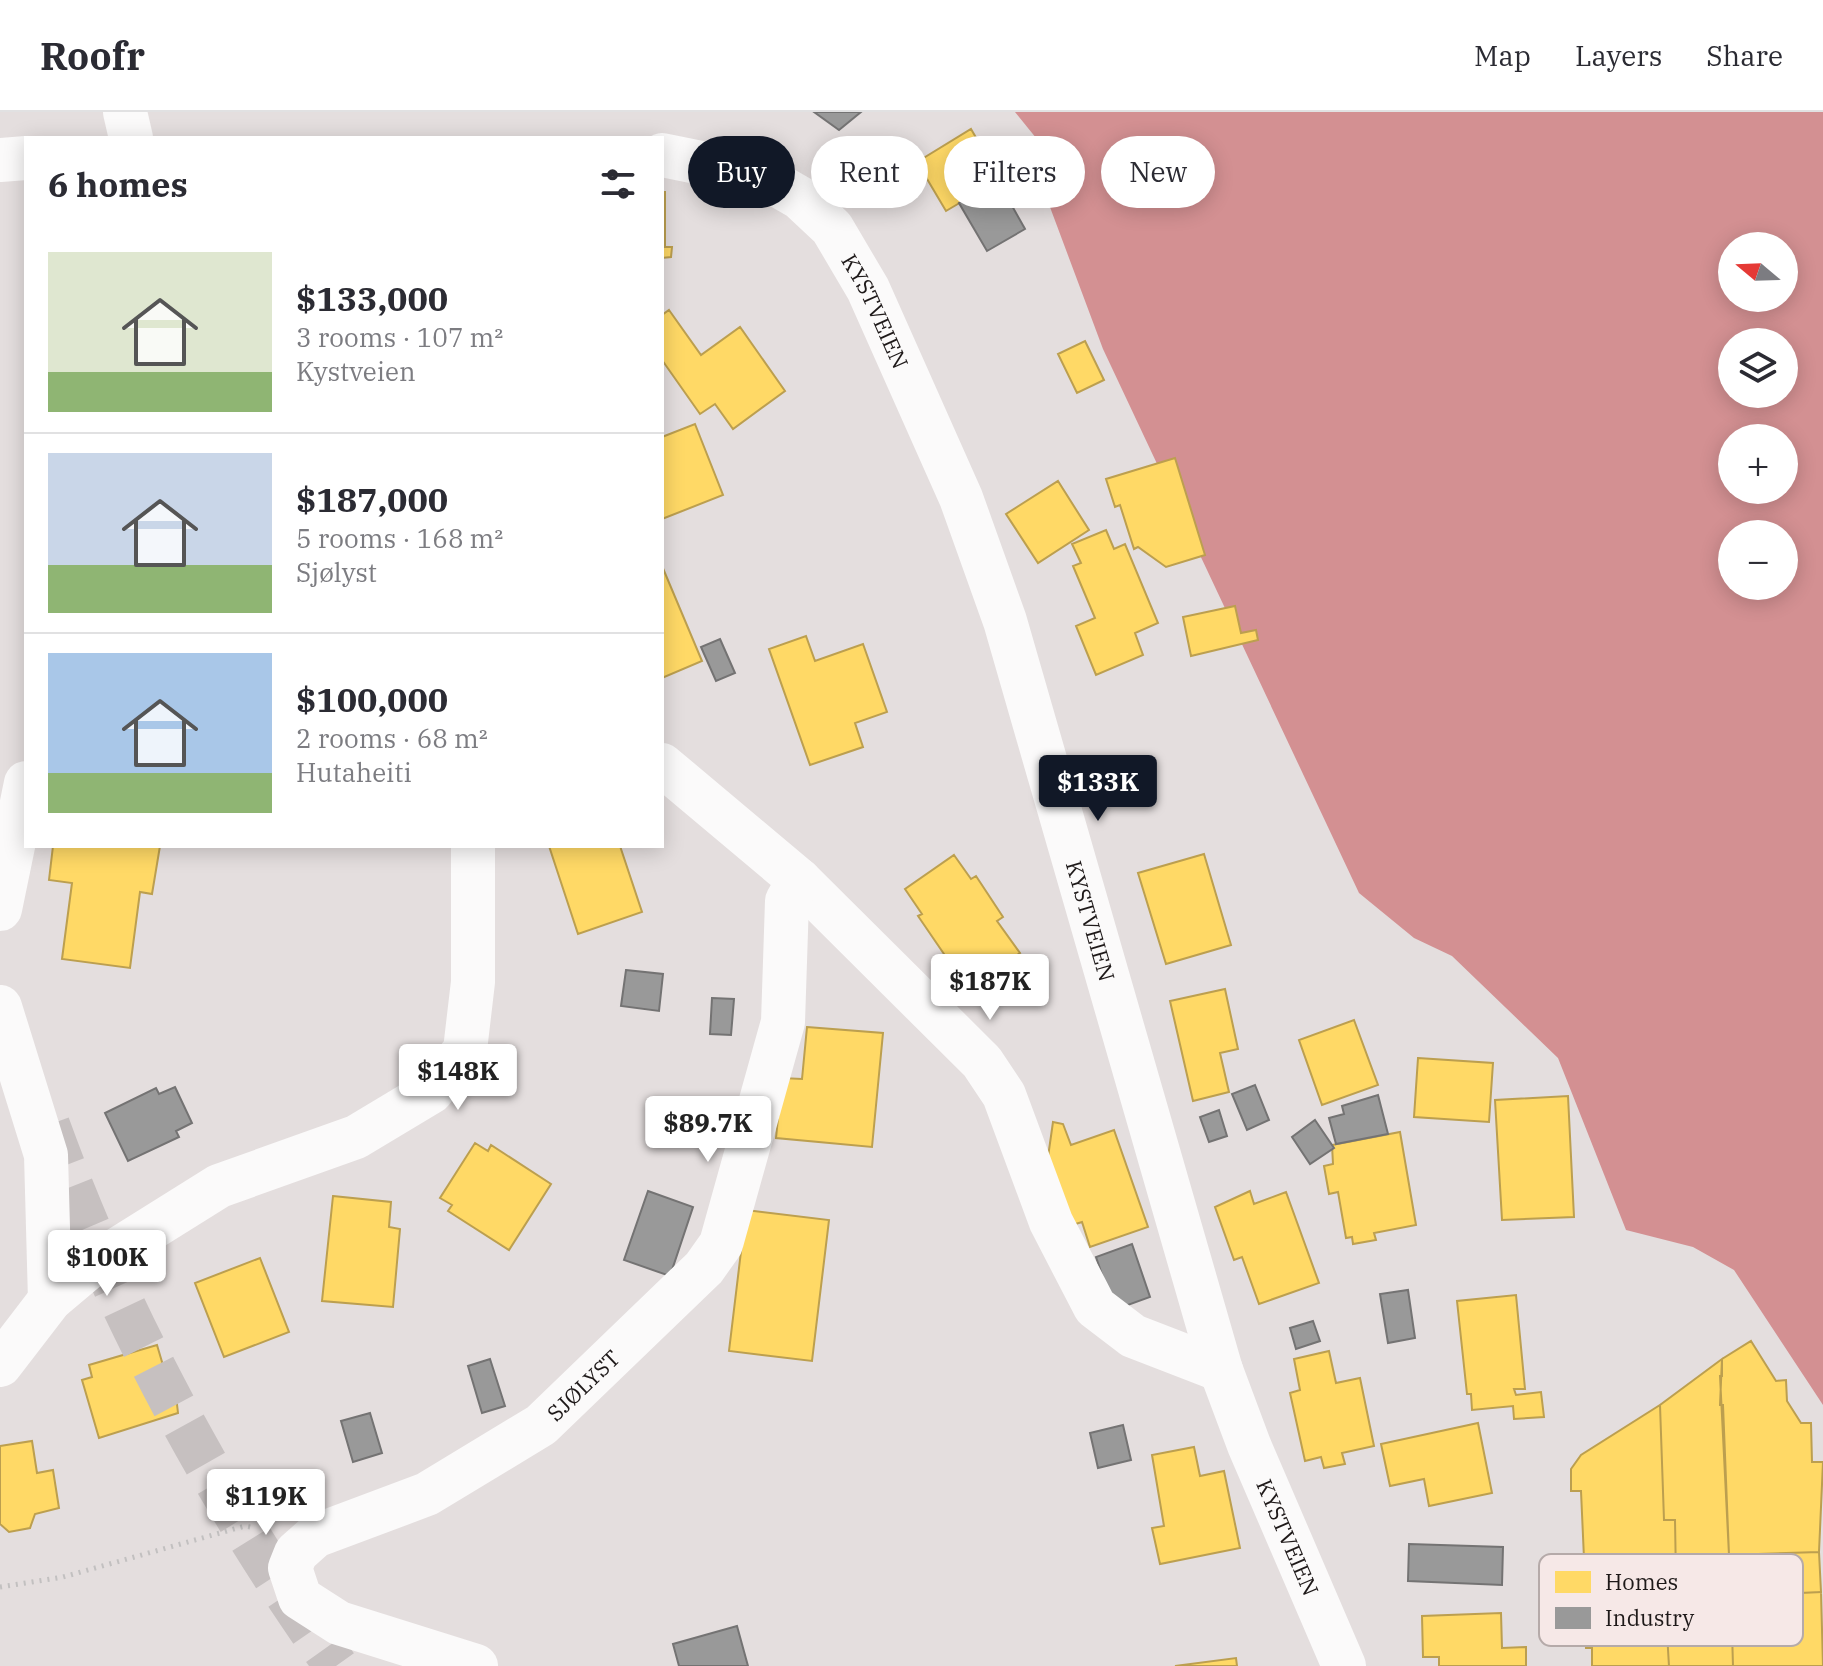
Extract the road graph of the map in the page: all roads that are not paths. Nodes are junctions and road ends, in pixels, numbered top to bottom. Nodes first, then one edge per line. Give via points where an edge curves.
1 (125, 112) edge
2 (131, 136) edge
3 (664, 155) edge
4 (24, 158) edge
5 (0, 160) edge
6 (664, 767) edge
7 (24, 793) edge
8 (473, 848) edge
9 (799, 880) junction
10 (0, 909) edge
11 (0, 1007) edge
12 (50, 1300) junction
13 (0, 1365) edge
14 (1221, 1370) junction
15 (476, 1666) edge
16 (1344, 1666) edge

1 - 2 street
3 - 14 street, KYSTVEIEN via 760,175 800,198 832,228 868,289 961,498 1005,621
4 - 5 street
6 - 9 street
7 - 10 street
8 - 12 street via 473,982 465,1050 431,1092 356,1137 219,1186 88,1268
9 - 14 street via 982,1062 1004,1095 1051,1222 1095,1307 1133,1336
9 - 15 street, SJØLYST via 787,901 783,1022 721,1244 704,1268 541,1425 427,1494 315,1536 296,1553 290,1568 300,1598 339,1623
11 - 12 street via 46,1155
12 - 13 street
14 - 16 street, KYSTVEIEN

